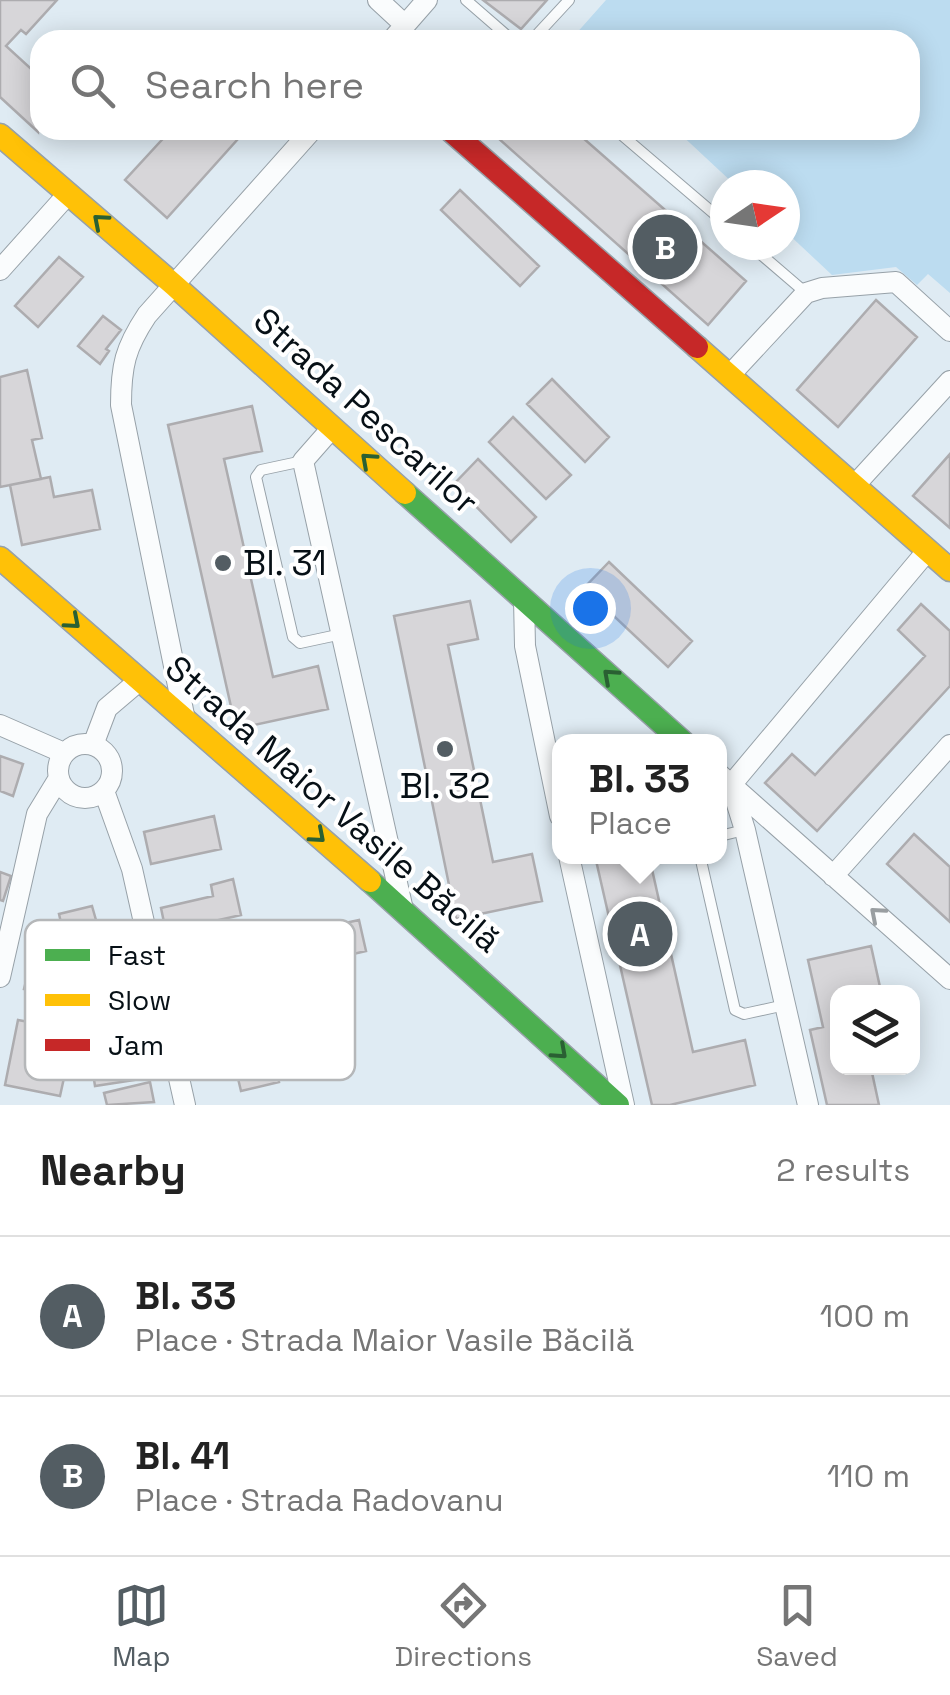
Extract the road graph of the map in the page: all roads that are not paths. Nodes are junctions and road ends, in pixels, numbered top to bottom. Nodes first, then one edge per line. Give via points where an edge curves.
1 (378, 0) edge
2 (427, 0) edge
3 (466, 0) edge
4 (569, 0) edge
5 (397, 30) edge
6 (400, 30) edge
7 (500, 30) edge
8 (541, 30) edge
9 (0, 135) edge
10 (303, 140) edge
11 (461, 140) edge
12 (628, 140) edge
13 (68, 194) junction
14 (710, 210) edge
15 (768, 260) edge
16 (0, 270) edge
17 (174, 285) junction
18 (806, 293) junction
19 (950, 331) edge
20 (729, 376) junction
21 (950, 381) edge
22 (332, 428) junction
23 (303, 462) junction
24 (854, 486) junction
25 (928, 550) junction
26 (0, 558) edge
27 (950, 570) edge
28 (524, 598) junction
29 (342, 634) junction
30 (140, 680) junction
31 (185, 720) junction
32 (0, 725) edge
33 (674, 734) edge
34 (92, 745) junction
35 (950, 745) edge
36 (64, 754) junction
37 (58, 778) junction
38 (552, 778) edge
39 (727, 779) edge
40 (727, 781) edge
41 (727, 783) edge
42 (104, 791) junction
43 (745, 830) junction
44 (727, 834) edge
45 (571, 864) edge
46 (702, 864) edge
47 (833, 876) junction
48 (403, 910) junction
49 (143, 920) edge
50 (0, 978) edge
51 (950, 979) edge
52 (785, 1005) junction
53 (179, 1080) edge
54 (185, 1105) edge
55 (621, 1105) edge
56 (808, 1105) edge

1 - 5 street
2 - 6 street
3 - 7 lane
4 - 8 lane
9 - 13 street, Strada Pescarilor
10 - 17 street
11 - 20 street
12 - 14 lane
13 - 16 street
17 -> 13 street, Strada Pescarilor
15 - 18 lane
17 - 22 street, Strada Pescarilor
17 - 31 street via 130,342 121,405
18 - 19 street via 896,282
18 - 20 street
20 - 24 street
21 - 24 street
22 - 23 street
28 -> 22 street, Strada Pescarilor
23 - 29 street
23 - 29 lane via 261,470 256,477 293,636 300,642
24 - 25 street
25 - 27 street
25 - 39 street
26 -> 30 street, Strada Maior Vasile Băcilă
33 -> 28 street, Strada Pescarilor
28 - 38 street via 524,646
29 - 48 street
30 - 31 street, Strada Maior Vasile Băcilă
30 - 34 street via 108,708
31 -> 48 street, Strada Maior Vasile Băcilă
32 - 36 street
34 - 36 street
34 - 42 street via 112,764
35 - 47 street
36 - 37 street
37 - 42 street via 78,798
37 - 50 street via 37,814
40 - 47 street
41 - 43 street
42 - 49 street
43 - 44 lane
43 - 52 street
45 - 55 street
46 - 52 lane via 736,1010
51 -> 47 street
48 -> 55 street, Strada Maior Vasile Băcilă
52 - 56 street
53 - 54 street

